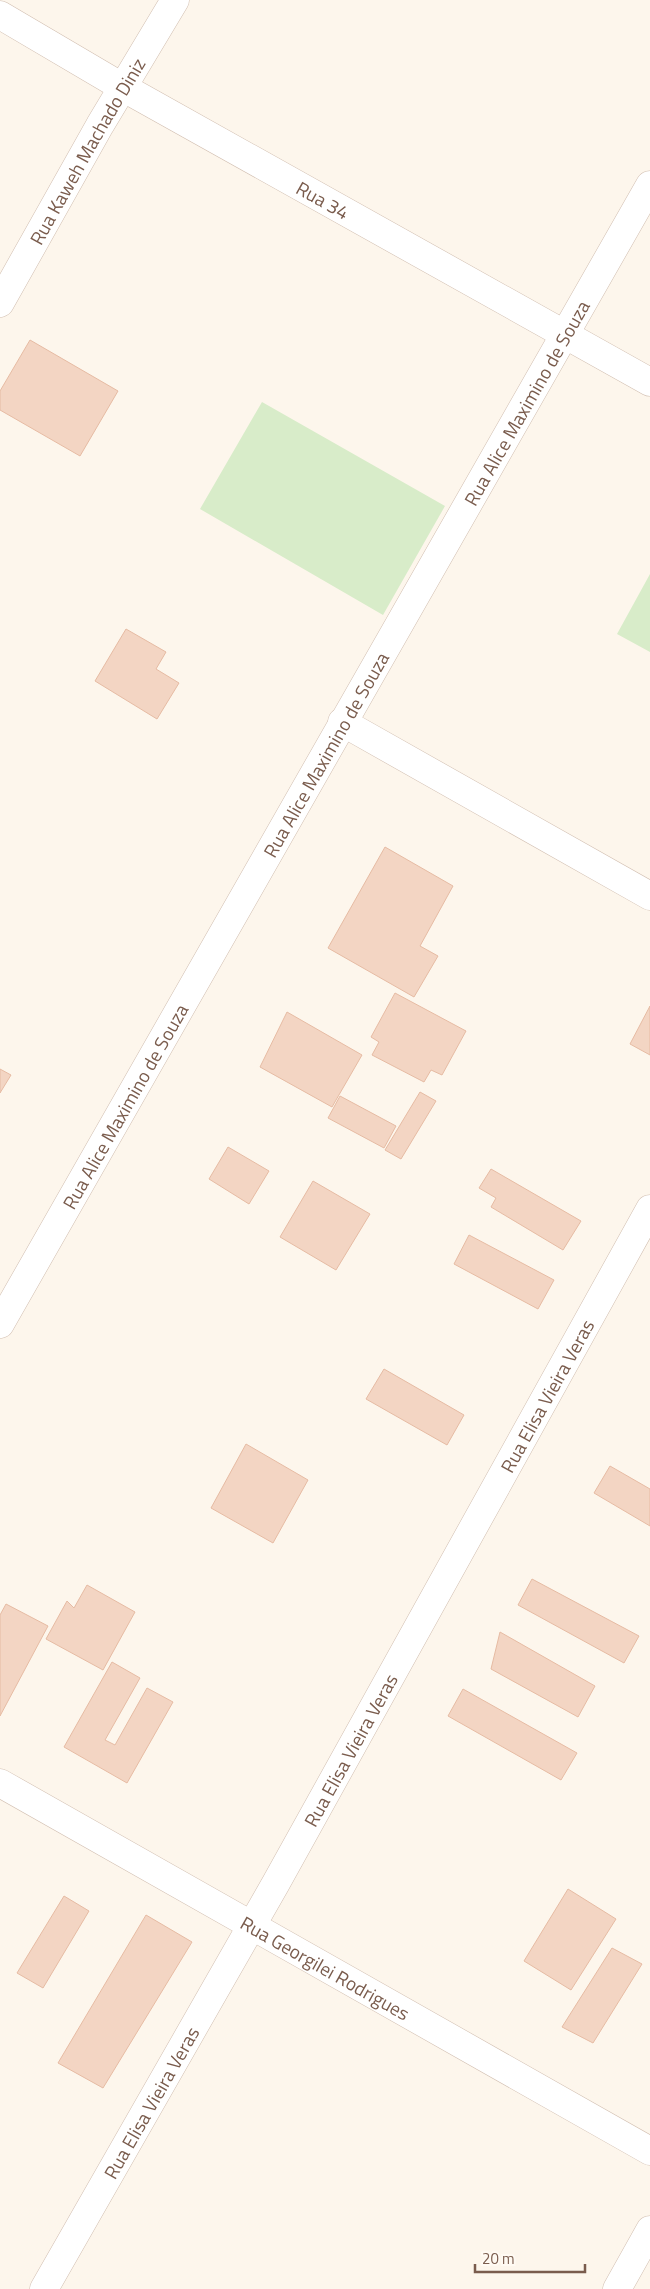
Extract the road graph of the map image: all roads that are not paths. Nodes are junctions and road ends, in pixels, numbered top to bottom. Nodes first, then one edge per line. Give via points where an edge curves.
1 (175, 0) edge
2 (0, 15) edge
3 (124, 88) junction
4 (650, 185) edge
5 (0, 303) edge
6 (564, 333) junction
7 (650, 382) edge
8 (342, 722) junction
9 (650, 896) edge
10 (650, 1209) edge
11 (0, 1324) edge
12 (0, 1783) edge
13 (251, 1925) junction
14 (650, 2152) edge
15 (650, 2230) edge
16 (44, 2289) edge
17 (617, 2289) edge

1 - 3 street, Rua Kaweh Machado Diniz
2 - 3 street, Rua 34
3 - 5 street, Rua Kaweh Machado Diniz
3 - 6 street, Rua 34
4 - 6 street, Rua Alice Maximino de Souza
6 - 7 street, Rua 34
6 - 8 street, Rua Alice Maximino de Souza
8 - 9 street
8 - 11 street, Rua Alice Maximino de Souza
10 - 13 street, Rua Elisa Vieira Veras
12 - 13 street, Rua Georgilei Rodrigues
13 - 14 street, Rua Georgilei Rodrigues
13 - 16 street, Rua Elisa Vieira Veras
15 - 17 street

